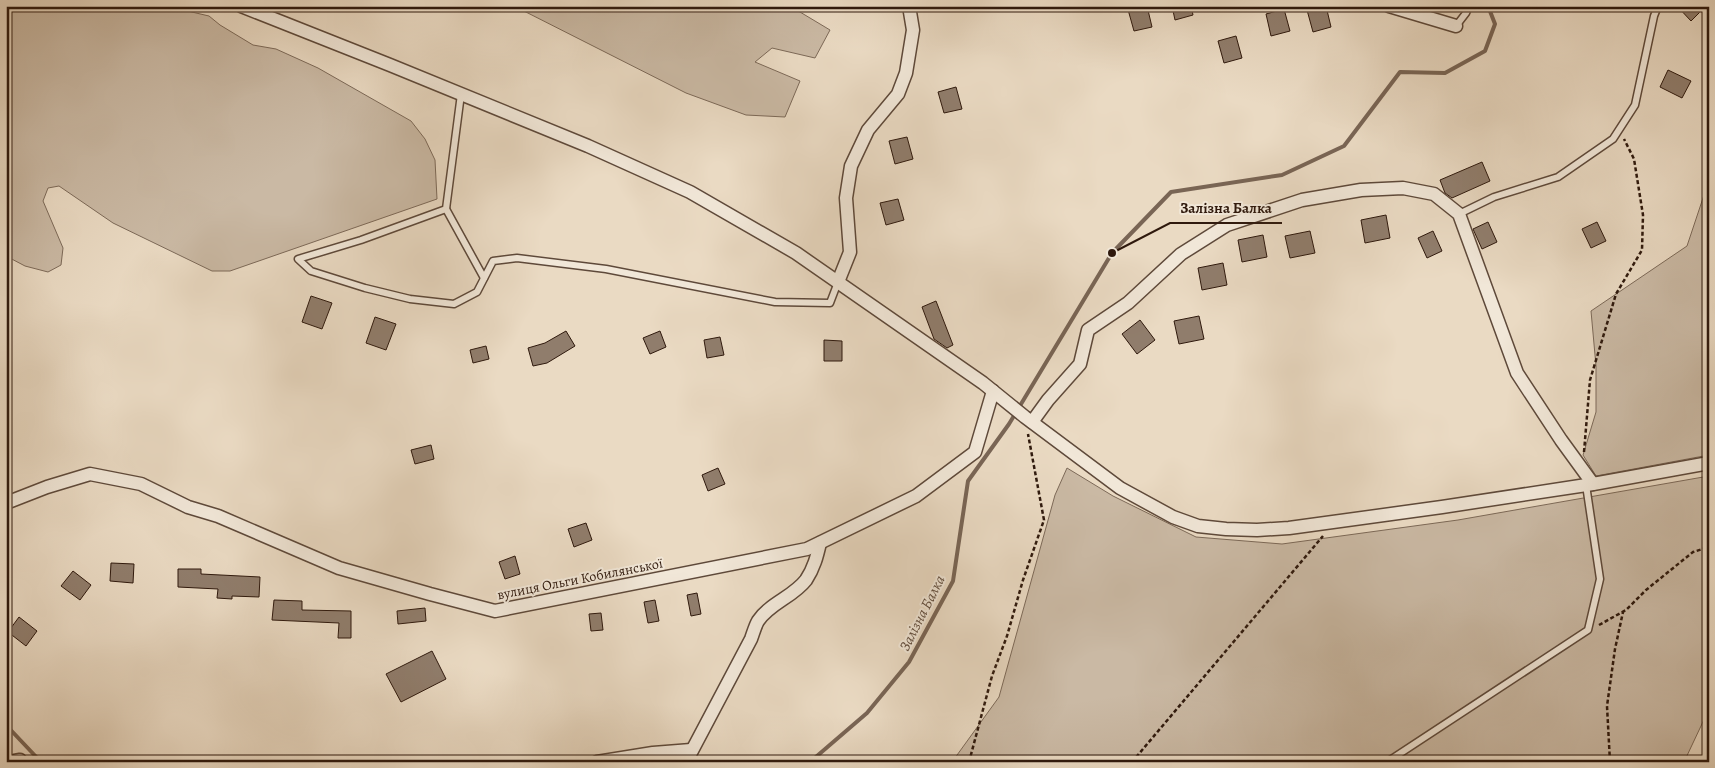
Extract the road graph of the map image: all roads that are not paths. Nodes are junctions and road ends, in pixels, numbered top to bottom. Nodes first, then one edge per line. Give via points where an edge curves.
1 (241, 6) edge
2 (909, 6) edge
3 (1389, 6) edge
4 (1468, 6) edge
5 (1658, 6) edge
6 (1456, 26) joint
7 (461, 94) junction
8 (446, 209) junction
9 (1459, 214) junction
10 (484, 278) junction
11 (838, 282) junction
12 (995, 392) junction
13 (1027, 418) junction
14 (1709, 463) edge
15 (1590, 484) junction
16 (6, 503) edge
17 (820, 543) junction
18 (688, 756) edge
19 (597, 762) edge
20 (1387, 762) edge

1 - 7 street
2 - 11 street via 913,30 906,72 898,94 868,130 850,166 846,198 850,252
3 - 6 street
4 - 6 lane
5 - 9 lane via 1635,104 1612,139 1558,177 1494,197
7 - 8 lane
7 - 11 street via 690,192 796,253
8 - 10 lane
8 - 10 lane via 298,259 311,271 365,288 410,299 454,304 477,292
9 - 13 street via 1434,194 1394,188 1302,200 1227,225 1181,254 1128,304 1088,330 1080,364
9 - 15 street via 1517,373
10 - 11 lane via 493,262 517,258 606,269 775,302 830,303
11 - 12 street
12 - 13 street
12 - 17 street, вулиця Ольги Кобилянської via 975,452 916,496
13 - 15 street via 1120,488 1190,523 1226,529 1258,530 1335,522
14 - 15 street
15 - 20 lane via 1600,579 1588,630
16 - 17 street, вулиця Ольги Кобилянської via 90,474 141,484 188,507 218,516 338,568 496,611 798,551
17 - 18 street via 814,566 806,580 758,621 726,689
18 - 19 street via 654,753

